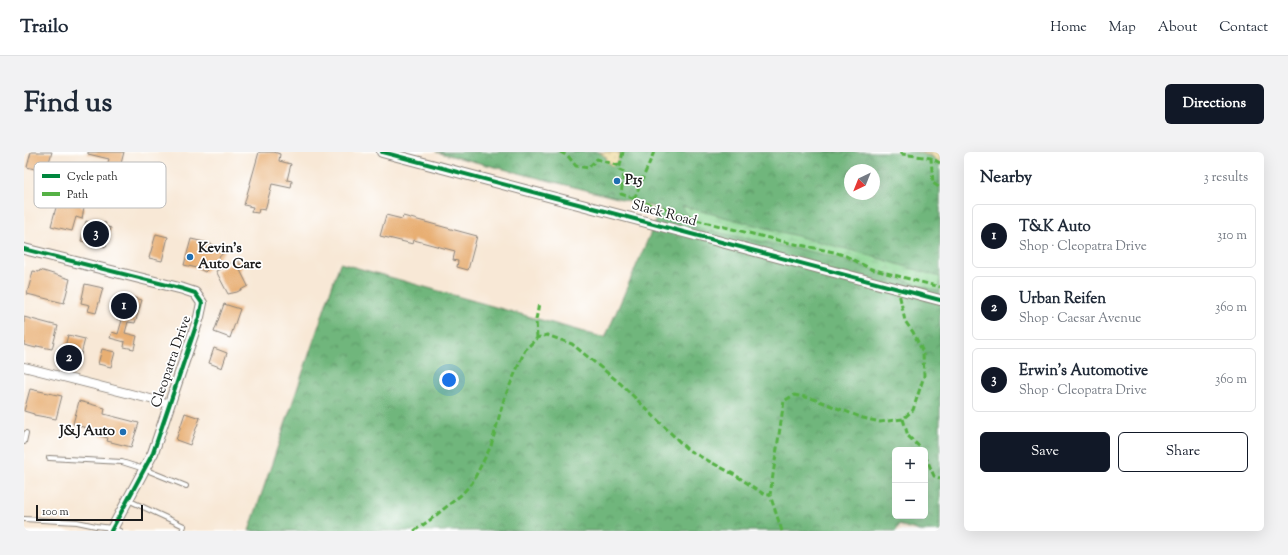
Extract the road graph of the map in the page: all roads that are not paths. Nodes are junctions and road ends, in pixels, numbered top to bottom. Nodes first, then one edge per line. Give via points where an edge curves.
1 (382, 152) edge
2 (24, 249) edge
3 (940, 300) edge
4 (24, 367) edge
5 (170, 404) junction
6 (26, 433) dead end
7 (24, 442) edge
8 (49, 458) dead end
9 (144, 469) junction
10 (186, 486) dead end
11 (128, 499) junction
12 (24, 519) edge
13 (114, 530) edge
14 (182, 531) edge

1 - 3 street, Slack Road
2 - 5 street, Cleopatra Drive via 195,293 202,303 199,317
4 - 5 street
5 - 9 street, Cleopatra Drive
6 - 7 lane
8 - 9 lane via 122,462
9 - 10 lane
9 - 11 street, Cleopatra Drive
11 - 13 street, Cleopatra Drive
11 - 14 lane via 184,526
12 - 13 lane via 77,522

